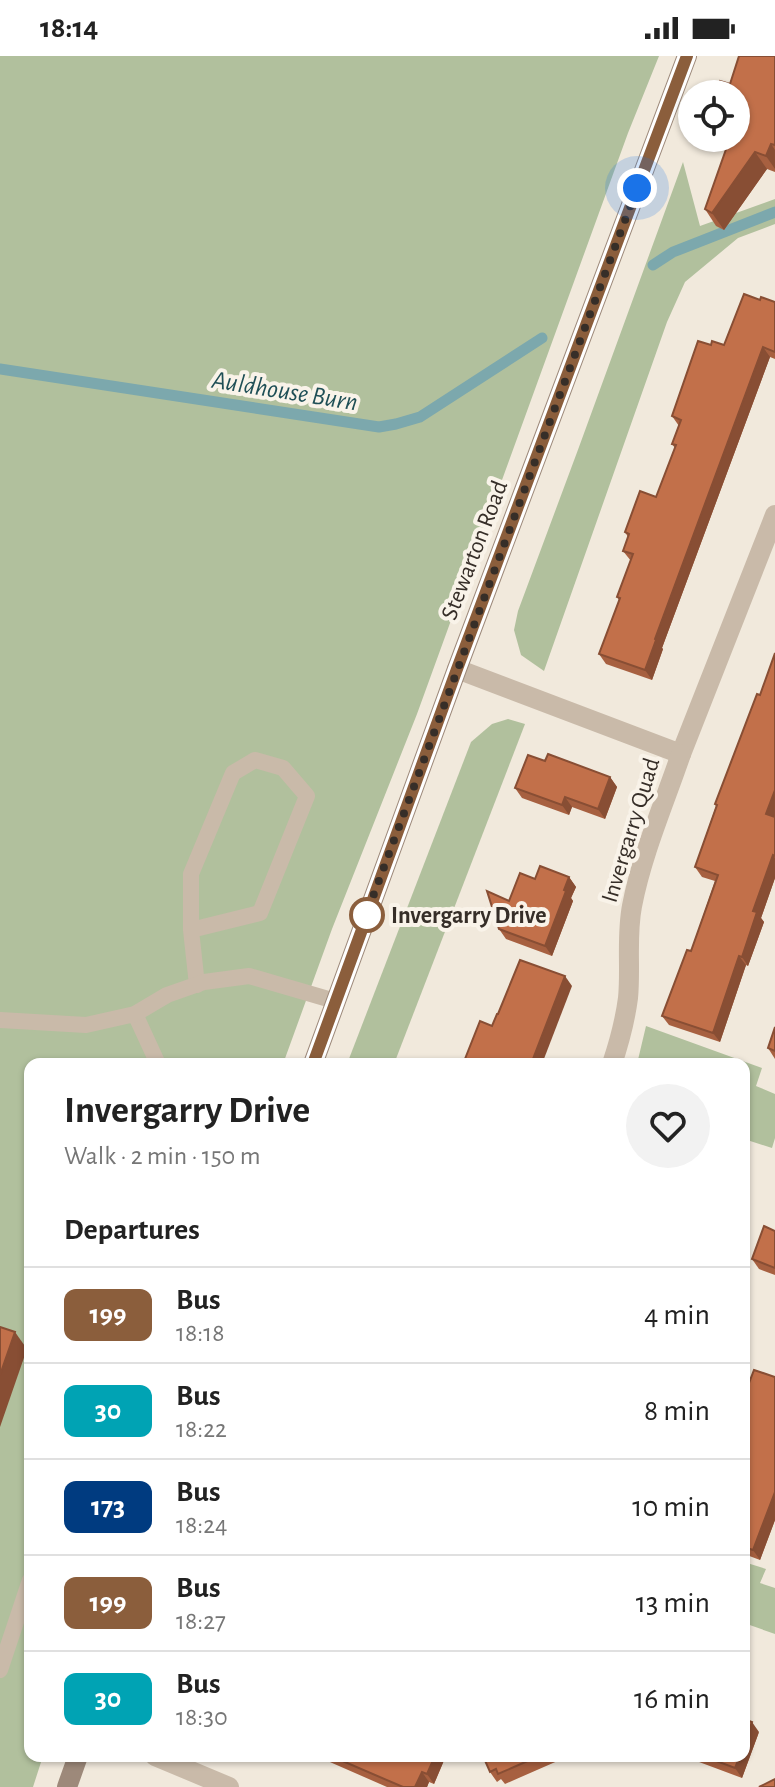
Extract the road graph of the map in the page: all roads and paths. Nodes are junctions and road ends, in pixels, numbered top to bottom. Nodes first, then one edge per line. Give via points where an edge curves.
1 (687, 56) edge
2 (775, 515) edge
3 (457, 669) junction
4 (681, 754) junction
5 (191, 930) junction
6 (197, 985) junction
7 (335, 1001) junction
8 (135, 1014) junction
9 (0, 1020) edge
10 (156, 1058) edge
11 (315, 1058) edge
12 (614, 1058) edge
13 (24, 1598) edge
14 (0, 1670) edge
15 (76, 1762) edge
16 (169, 1762) edge
17 (67, 1787) edge
18 (229, 1787) edge

1 - 3 main road, Stewarton Road
2 - 4 street
3 - 4 street
3 - 7 main road, Stewarton Road
4 - 12 street, Invergarry Quad via 632,906 628,997
5 - 5 lane via 191,874 233,773 255,760 283,768 307,796 260,913
5 - 6 lane
6 - 7 lane via 249,976
6 - 8 lane
7 - 11 main road, Stewarton Road
8 - 9 lane via 86,1025
8 - 10 lane
13 - 14 lane
15 - 17 main road
16 - 18 street

